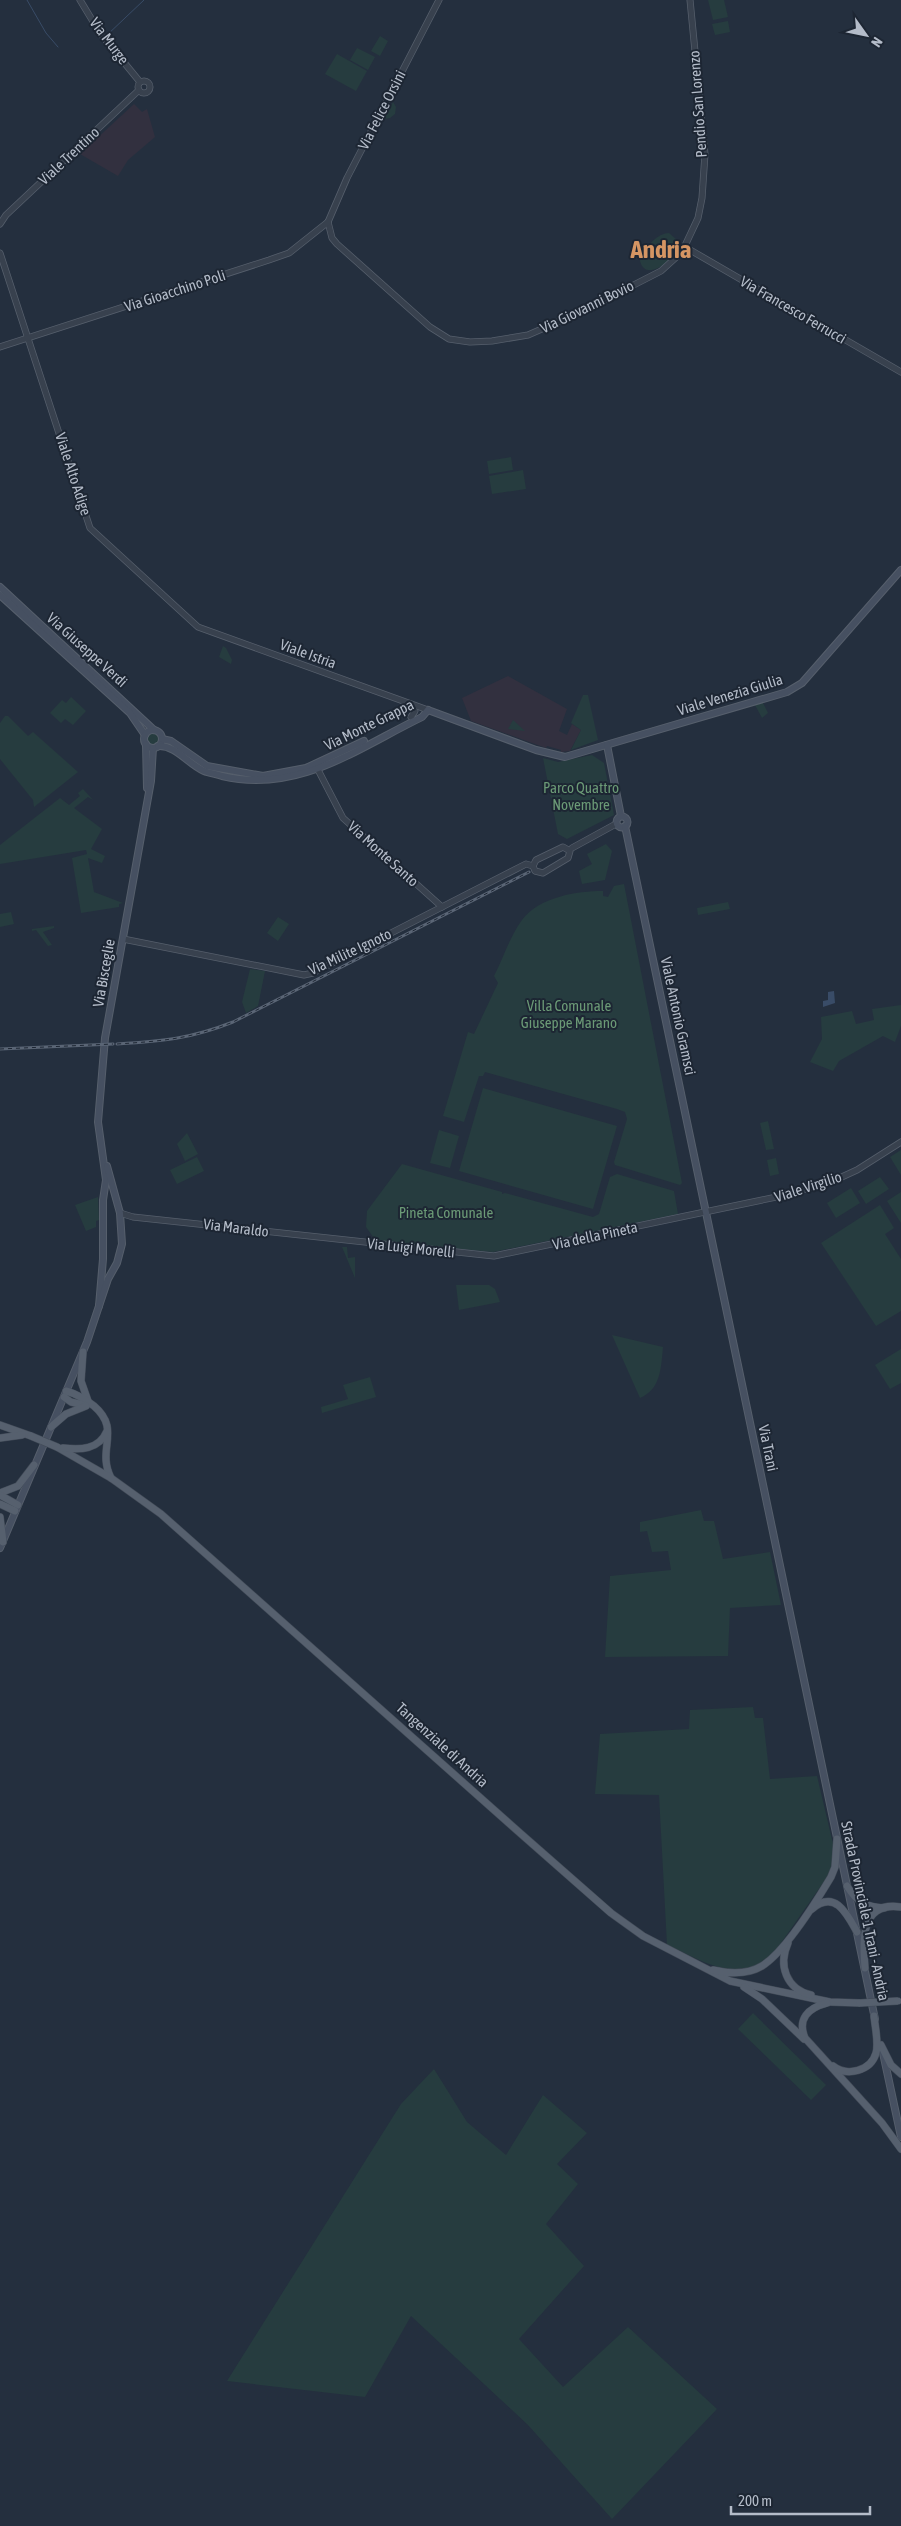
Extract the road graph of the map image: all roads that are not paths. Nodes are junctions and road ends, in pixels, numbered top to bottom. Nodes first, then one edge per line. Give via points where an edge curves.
1 (80, 0) edge
2 (439, 0) edge
3 (690, 0) edge
4 (140, 82) junction
5 (139, 90) junction
6 (328, 222) junction
7 (0, 224) edge
8 (685, 248) junction
9 (0, 253) edge
10 (28, 338) junction
11 (0, 347) edge
12 (901, 372) edge
13 (901, 570) edge
14 (1, 590) edge
15 (198, 627) joint
16 (410, 704) junction
17 (428, 710) junction
18 (411, 717) junction
19 (154, 730) junction
20 (145, 735) junction
21 (162, 739) junction
22 (146, 744) junction
23 (607, 745) junction
24 (155, 747) junction
25 (316, 767) junction
26 (220, 772) junction
27 (148, 791) junction
28 (618, 825) junction
29 (570, 849) junction
30 (534, 866) junction
31 (442, 907) junction
32 (122, 939) junction
33 (901, 1142) edge
34 (104, 1160) junction
35 (116, 1196) junction
36 (103, 1197) junction
37 (707, 1212) junction
38 (120, 1213) junction
39 (133, 1217) junction
40 (121, 1224) junction
41 (340, 1240) joint
42 (482, 1255) joint
43 (102, 1262) junction
44 (118, 1263) junction
45 (99, 1306) junction
46 (82, 1352) junction
47 (65, 1394) junction
48 (87, 1403) junction
49 (0, 1425) edge
50 (108, 1426) junction
51 (51, 1427) junction
52 (31, 1436) junction
53 (0, 1438) edge
54 (57, 1447) junction
55 (34, 1465) junction
56 (111, 1478) junction
57 (0, 1494) edge
58 (0, 1504) edge
59 (17, 1508) junction
60 (0, 1517) edge
61 (1, 1545) edge
62 (805, 1690) joint
63 (837, 1839) junction
64 (848, 1886) junction
65 (884, 1908) junction
66 (901, 1908) edge
67 (806, 1914) junction
68 (857, 1932) junction
69 (791, 1937) junction
70 (694, 1964) junction
71 (865, 1968) junction
72 (735, 1982) junction
73 (900, 2001) edge
74 (830, 2002) junction
75 (845, 2003) junction
76 (874, 2016) junction
77 (882, 2044) junction
78 (816, 2052) junction
79 (824, 2060) junction
80 (901, 2074) edge
81 (901, 2137) edge
82 (901, 2149) edge

1 - 4 street, Via Murge via 100,33
2 - 6 street, Via Felice Orsini via 347,178
3 - 8 street, Pendio San Lorenzo via 705,154 700,208
4 - 5 street
4 - 5 street via 146,81 150,88 146,93
5 - 7 street, Viale Trentino
6 - 8 street, Via Giovanni Bovio via 332,238 420,319 449,339 470,342 522,337 564,320 651,276 675,260
6 - 10 street, Via Gioacchino Poli via 289,253
8 - 12 street, Via Francesco Ferrucci
9 - 10 street
10 - 11 street, Via Gioacchino Poli
10 - 15 street, Viale Alto Adige via 90,528
13 - 23 main road, Viale Venezia Giulia via 802,683 787,692
14 - 19 main road, Via Giuseppe Verdi
14 - 20 main road, Via Giuseppe Verdi via 130,713
15 - 16 street, Viale Istria
16 - 17 street, Viale Istria
16 - 18 street via 415,712
17 - 18 main road, Via Monte Grappa
17 - 23 main road, Viale Istria via 559,757
17 - 25 main road, Via Monte Grappa via 422,717
18 - 25 main road, Via Monte Grappa
19 - 20 main road
19 - 21 main road, Via Giuseppe Verdi
20 - 22 main road, Via Giuseppe Verdi
21 - 24 main road
21 - 26 main road, Via Giuseppe Verdi via 171,741
22 - 24 main road
22 - 27 main road, Via Bisceglie
23 - 28 main road, Viale Antonio Gramsci via 622,816 627,820
24 - 26 main road via 169,747 204,771
24 - 27 main road, Via Bisceglie
25 - 26 main road, Via Monte Grappa via 297,776 265,781
25 - 31 street, Via Monte Santo via 343,818
27 - 32 main road, Via Bisceglie
28 - 29 street
28 - 37 main road, Viale Antonio Gramsci
29 - 30 street via 560,848 538,859
29 - 30 street via 568,858 543,873 538,873
30 - 31 street, Via Milite Ignoto via 526,864
31 - 32 street, Via Milite Ignoto via 304,975
32 - 34 main road, Via Bisceglie via 98,1103
33 - 37 street, Viale Virgilio via 833,1181 786,1196
34 - 35 main road, Via Bisceglie
34 - 36 main road, Via Bisceglie via 106,1185
35 - 36 main road via 109,1191
35 - 38 main road, Via Bisceglie
36 - 43 main road, Via Bisceglie
37 - 42 street, Via della Pineta via 494,1256
37 - 62 main road, Via Trani
38 - 39 street, Via Maraldo
38 - 40 main road, Via Bisceglie
39 - 40 street
39 - 41 street, Via Maraldo
40 - 44 main road, Via Bisceglie via 122,1247
41 - 42 street, Via Luigi Morelli
43 - 44 main road via 109,1271
43 - 45 main road, Via Bisceglie
44 - 45 main road, Via Bisceglie via 108,1279
45 - 46 main road, Via Bisceglie
46 - 47 main road, Via Bisceglie
46 - 48 main road via 81,1381
47 - 48 main road via 71,1402
47 - 51 main road, Via Bisceglie
48 - 50 main road via 104,1414
48 - 51 main road
49 - 52 main road, Tangenziale di Andria
50 - 54 main road via 100,1441 89,1448
50 - 56 main road via 106,1464
51 - 55 main road, Via Bisceglie
52 - 53 main road via 17,1434
52 - 54 main road, Tangenziale di Andria, bridge
54 - 56 main road, Tangenziale di Andria
55 - 57 main road via 18,1486
55 - 59 main road, Via Bisceglie
56 - 70 main road, Tangenziale di Andria via 135,1494 611,1912 651,1941
57 - 59 main road
58 - 59 main road
59 - 61 main road, Via Bisceglie
60 - 61 main road
62 - 63 main road, Strada Provinciale 1 Trani - Andria
63 - 64 main road, Strada Provinciale 1 Trani - Andria
63 - 67 main road via 833,1872
64 - 65 main road via 861,1903
64 - 68 main road, Strada Provinciale 1 Trani - Andria
65 - 66 main road
65 - 71 main road via 873,1914 864,1928
67 - 68 main road via 824,1902 835,1903 845,1911
67 - 69 main road
68 - 71 main road, Strada Provinciale 1 Trani - Andria
69 - 70 main road via 772,1958 750,1971 723,1972
69 - 75 main road via 783,1962 791,1983 805,1993
70 - 72 main road, Tangenziale di Andria
71 - 76 main road, Strada Provinciale 1 Trani - Andria
72 - 74 main road, Tangenziale di Andria
72 - 78 main road via 762,1999
73 - 75 main road, Tangenziale di Andria, bridge
74 - 75 main road, Tangenziale di Andria
74 - 78 main road via 815,2007 802,2021 805,2038
76 - 77 main road, Strada Provinciale 1 Trani - Andria
76 - 79 main road via 876,2053 865,2067 845,2072
77 - 80 main road via 891,2065
77 - 81 main road, Strada Provinciale 1 Trani - Andria
78 - 79 main road
79 - 82 main road via 882,2123

